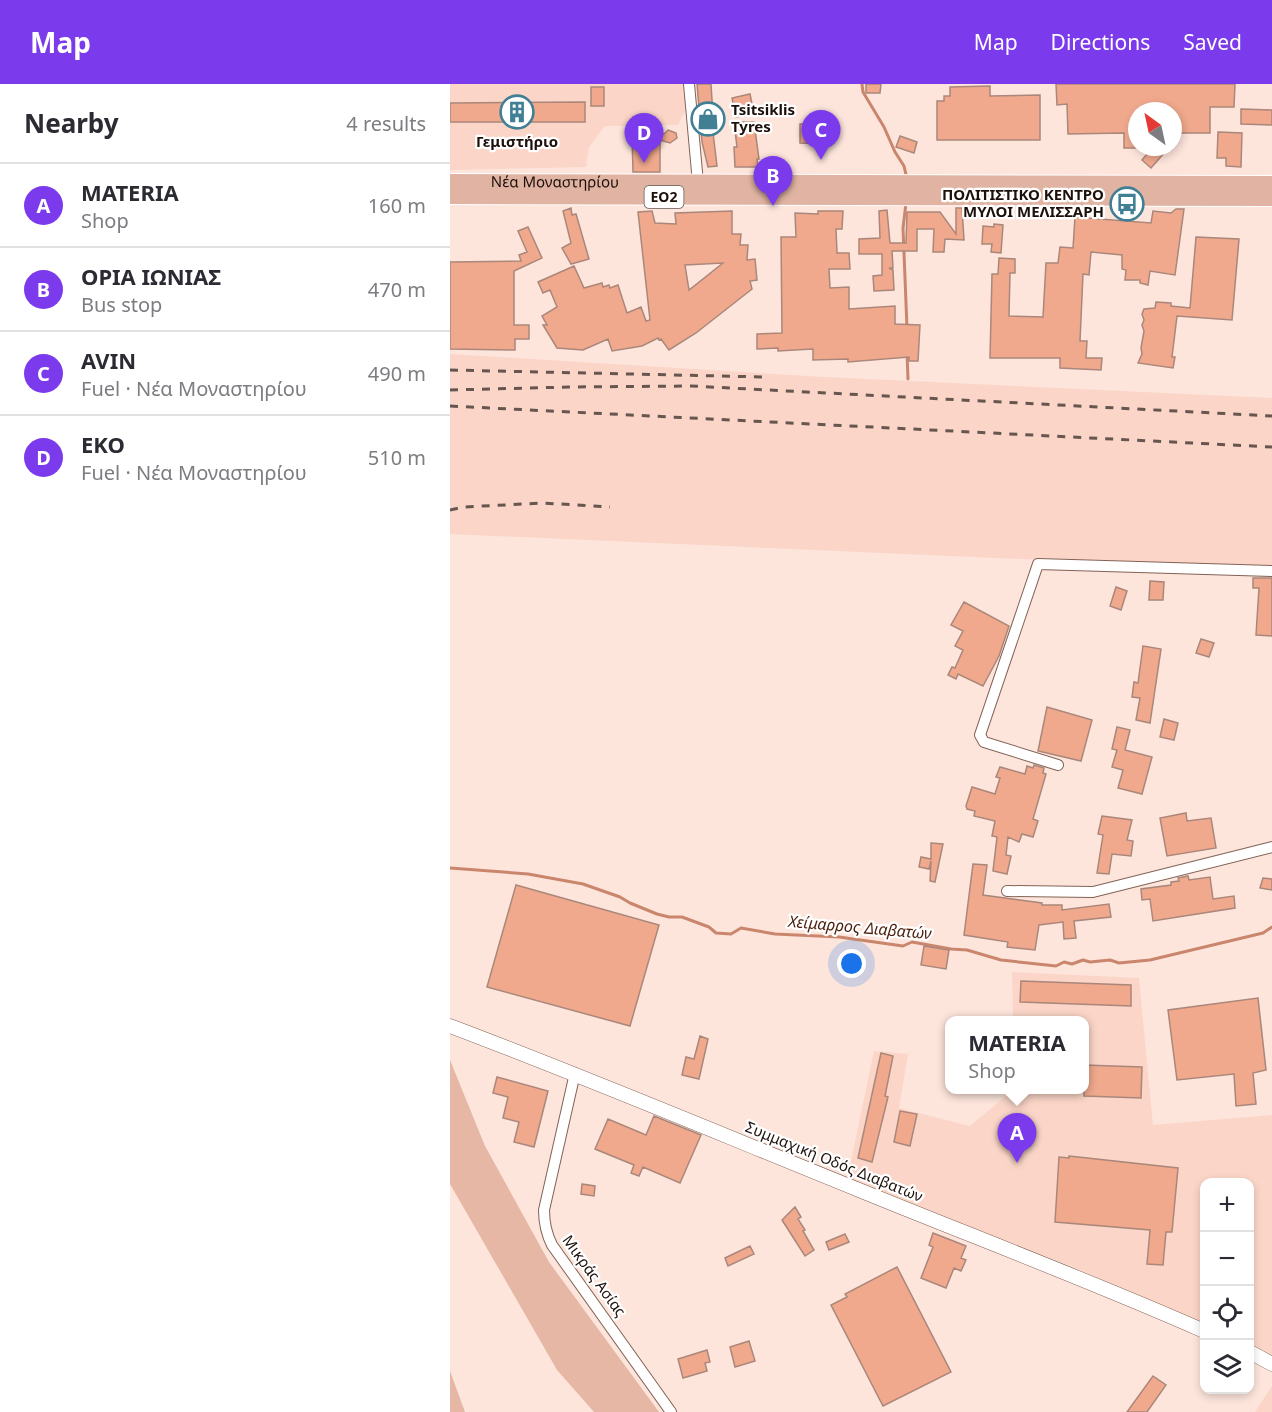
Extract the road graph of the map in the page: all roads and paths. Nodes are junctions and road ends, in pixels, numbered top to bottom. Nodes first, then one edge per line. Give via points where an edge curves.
1 (689, 84) edge
2 (450, 182) edge
3 (698, 183) junction
4 (1272, 184) edge
5 (878, 190) junction
6 (450, 196) edge
7 (1272, 198) edge
8 (1272, 571) edge
9 (1058, 765) dead end
10 (1272, 848) edge
11 (1007, 891) dead end
12 (450, 1026) edge
13 (575, 1073) junction
14 (1200, 1329) edge
15 (1254, 1354) edge
16 (1272, 1364) edge
17 (671, 1412) edge

1 - 3 street
2 - 3 main road, Νέα Μοναστηρίου / ΕΟ2
3 - 5 main road, Νέα Μοναστηρίου / ΕΟ2
4 - 5 main road, Νέα Μοναστηρίου / ΕΟ2 via 922,182
5 - 6 main road, Νέα Μοναστηρίου / ΕΟ2
5 - 7 main road, Νέα Μοναστηρίου / ΕΟ2 via 930,198
8 - 9 street via 1038,564 980,735 984,742
10 - 11 street via 1093,892
12 - 13 street, Συμμαχική Οδός Διαβατών
13 - 14 street, Συμμαχική Οδός Διαβατών
13 - 17 street, Μικράς Ασίας via 544,1223 552,1245
15 - 16 street

